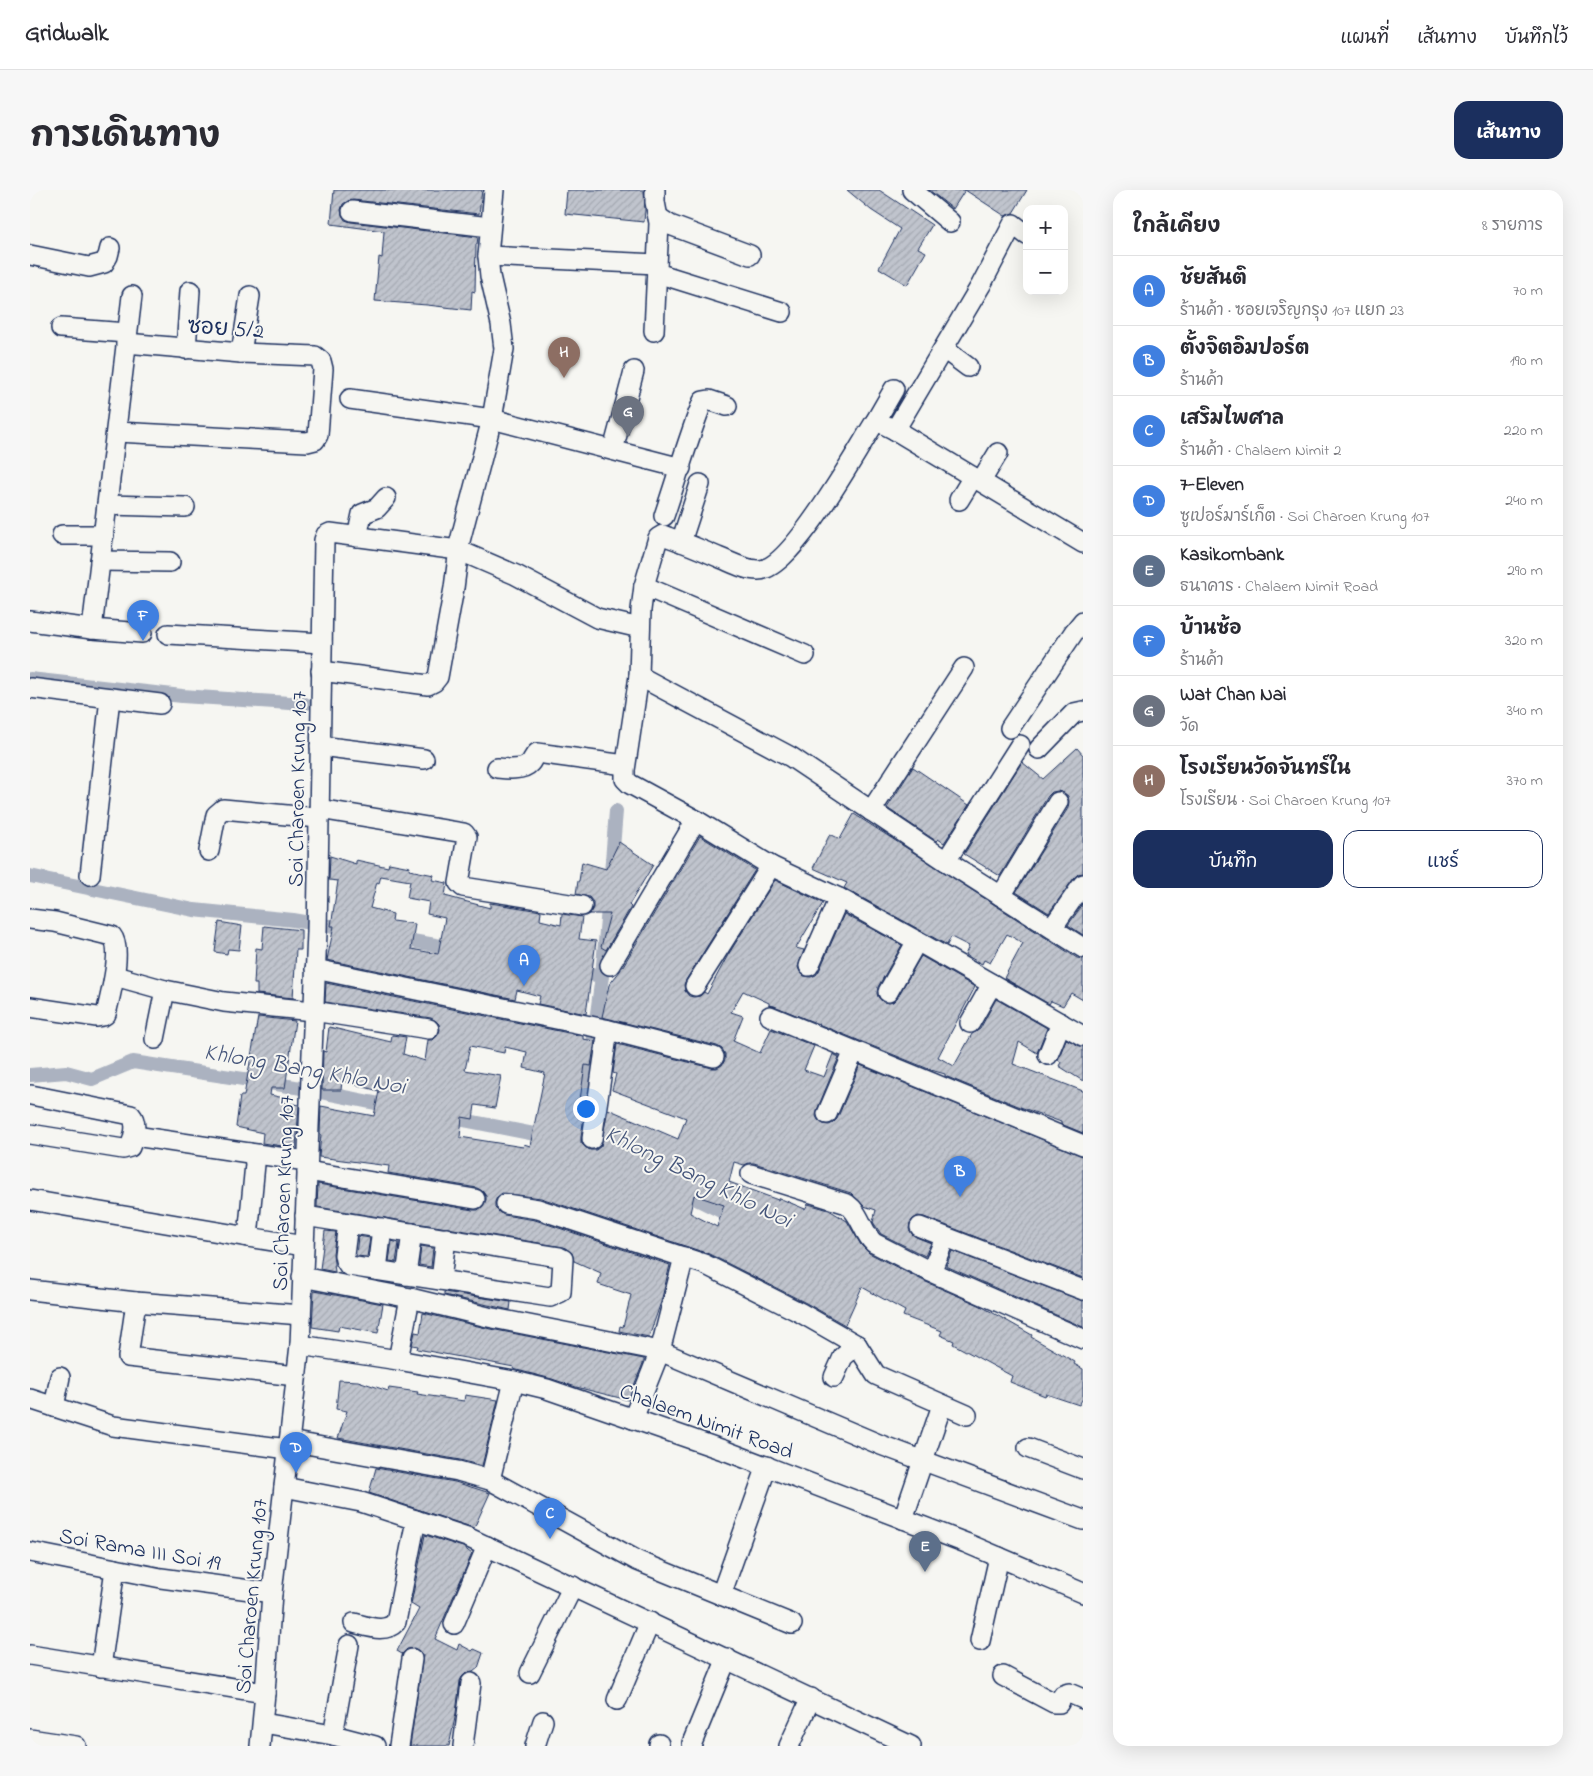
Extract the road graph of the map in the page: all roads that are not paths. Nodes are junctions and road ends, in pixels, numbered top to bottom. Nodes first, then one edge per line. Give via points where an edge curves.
1 (494, 190) edge
2 (655, 190) edge
3 (912, 190) edge
4 (352, 211) dead end
5 (658, 217) junction
6 (950, 222) dead end
7 (490, 227) junction
8 (1023, 232) edge
9 (110, 248) dead end
10 (30, 255) edge
11 (750, 255) dead end
12 (488, 256) junction
13 (657, 269) junction
14 (190, 291) dead end
15 (132, 296) dead end
16 (250, 296) dead end
17 (782, 312) dead end
18 (61, 328) dead end
19 (654, 331) dead end
20 (126, 338) junction
21 (186, 349) junction
22 (944, 349) junction
23 (241, 353) junction
24 (968, 367) dead end
25 (634, 371) dead end
26 (894, 388) dead end
27 (350, 399) dead end
28 (728, 406) dead end
29 (492, 419) junction
30 (875, 422) junction
31 (896, 430) junction
32 (116, 432) junction
33 (613, 450) junction
34 (998, 453) dead end
35 (681, 468) junction
36 (977, 479) junction
37 (700, 484) dead end
38 (386, 498) dead end
39 (960, 500) dead end
40 (107, 506) junction
41 (185, 506) dead end
42 (664, 516) dead end
43 (62, 535) dead end
44 (104, 536) junction
45 (357, 537) junction
46 (681, 542) junction
47 (1083, 543) edge
48 (458, 550) junction
49 (100, 561) junction
50 (170, 562) dead end
51 (644, 586) junction
52 (30, 621) edge
53 (640, 628) junction
54 (92, 629) junction
55 (1080, 631) edge
56 (142, 633) dead end
57 (168, 634) dead end
58 (322, 643) junction
59 (805, 655) dead end
60 (964, 668) dead end
61 (321, 671) junction
62 (638, 676) junction
63 (30, 688) edge
64 (110, 698) junction
65 (160, 704) dead end
66 (1083, 710) edge
67 (1010, 728) dead end
68 (1020, 745) dead end
69 (320, 746) junction
70 (1039, 749) dead end
71 (424, 759) dead end
72 (625, 766) junction
73 (497, 768) dead end
74 (1058, 802) dead end
75 (871, 811) junction
76 (319, 814) junction
77 (696, 820) junction
78 (209, 851) dead end
79 (946, 861) junction
80 (771, 866) junction
81 (90, 875) dead end
82 (1083, 884) edge
83 (1001, 896) junction
84 (839, 898) junction
85 (582, 906) dead end
86 (30, 919) edge
87 (1052, 928) junction
88 (917, 941) junction
89 (1083, 948) edge
90 (610, 965) dead end
91 (809, 966) dead end
92 (315, 969) junction
93 (115, 976) junction
94 (992, 984) junction
95 (695, 986) dead end
96 (165, 990) junction
97 (888, 992) dead end
98 (30, 1007) edge
99 (314, 1011) junction
100 (770, 1016) dead end
101 (970, 1023) dead end
102 (1061, 1023) junction
103 (601, 1028) junction
104 (429, 1029) dead end
105 (1083, 1036) edge
106 (155, 1039) dead end
107 (854, 1051) junction
108 (1048, 1055) dead end
109 (714, 1057) dead end
110 (31, 1095) edge
111 (827, 1114) dead end
112 (30, 1134) edge
113 (134, 1136) junction
114 (592, 1139) dead end
115 (1083, 1145) edge
116 (249, 1153) junction
117 (307, 1166) junction
118 (751, 1174) dead end
119 (475, 1199) dead end
120 (30, 1200) edge
121 (506, 1204) dead end
122 (305, 1216) junction
123 (348, 1223) junction
124 (920, 1227) dead end
125 (382, 1228) junction
126 (412, 1233) junction
127 (248, 1237) junction
128 (446, 1238) junction
129 (945, 1238) junction
130 (304, 1246) junction
131 (684, 1257) junction
132 (377, 1270) junction
133 (931, 1272) junction
134 (406, 1274) junction
135 (302, 1277) junction
136 (441, 1280) junction
137 (30, 1290) edge
138 (1083, 1290) edge
139 (410, 1298) junction
140 (136, 1302) junction
141 (301, 1315) junction
142 (1083, 1339) edge
143 (300, 1345) junction
144 (857, 1345) junction
145 (660, 1351) junction
146 (398, 1360) junction
147 (296, 1376) junction
148 (60, 1377) dead end
149 (834, 1377) dead end
150 (514, 1381) junction
151 (30, 1399) edge
152 (942, 1405) junction
153 (54, 1407) junction
154 (967, 1415) dead end
155 (633, 1419) junction
156 (288, 1445) junction
157 (1028, 1448) dead end
158 (924, 1461) junction
159 (767, 1466) junction
160 (1083, 1469) edge
161 (490, 1480) junction
162 (284, 1487) junction
163 (903, 1519) junction
164 (416, 1520) junction
165 (1083, 1520) edge
166 (488, 1546) junction
167 (30, 1552) edge
168 (999, 1557) junction
169 (115, 1569) junction
170 (573, 1586) junction
171 (272, 1593) junction
172 (1083, 1593) edge
173 (721, 1595) junction
174 (650, 1622) junction
175 (354, 1624) dead end
176 (454, 1624) dead end
177 (792, 1624) dead end
178 (980, 1642) dead end
179 (349, 1646) dead end
180 (30, 1655) edge
181 (727, 1658) junction
182 (412, 1659) dead end
183 (100, 1667) junction
184 (530, 1673) dead end
185 (1003, 1676) dead end
186 (471, 1683) dead end
187 (265, 1693) junction
188 (1081, 1693) edge
189 (811, 1698) junction
190 (617, 1700) dead end
191 (543, 1721) dead end
192 (262, 1723) junction
193 (333, 1735) junction
194 (30, 1739) edge
195 (889, 1741) edge
196 (692, 1743) dead end
197 (76, 1746) edge
198 (260, 1746) edge
199 (375, 1746) edge
200 (399, 1746) edge
201 (463, 1746) edge
202 (534, 1746) edge
203 (789, 1746) edge
204 (911, 1746) edge

1 - 7 street
2 - 5 street
3 - 6 street
4 - 7 street
5 - 11 street via 670,225
5 - 13 street
7 - 12 street
8 - 22 street via 1013,224
9 - 10 street via 102,265 89,267
12 - 13 street
12 - 29 street via 504,349
13 - 17 street
13 - 19 street
14 - 21 street
15 - 20 street
16 - 23 street
18 - 20 street, ซอย 5/2
20 - 21 street, ซอย 5/2
20 - 32 street
21 - 23 street, ซอย 5/2
22 - 24 street
22 - 31 street
23 - 32 street, ซอย 5/2 via 315,356 321,361 321,397 315,440
25 - 33 street
26 - 30 street
27 - 29 street
28 - 35 street via 703,401
29 - 33 street
29 - 48 street
30 - 31 street
30 - 46 street via 807,527 788,552 770,566 760,570 744,568
31 - 36 street
32 - 40 street
33 - 35 street
34 - 36 street
35 - 42 street
36 - 39 street
36 - 47 street
37 - 46 street
38 - 45 street via 377,508 362,514
40 - 41 street
40 - 44 street
43 - 44 street
44 - 49 street
45 - 48 street, Soi Charoen Krung 107
45 - 58 street, Soi Charoen Krung 107 via 330,533 324,540
46 - 51 street via 663,536 658,538
48 - 53 street, Soi Charoen Krung 107 via 516,575 597,618
48 - 61 street via 440,668 434,682 428,685
49 - 50 street
49 - 54 street
51 - 53 street
51 - 59 street
52 - 54 street
53 - 62 street
54 - 56 street
55 - 67 street
57 - 58 street
58 - 61 street, Soi Charoen Krung 107
60 - 75 street
61 - 69 street, Soi Charoen Krung 107
62 - 72 street
62 - 75 street via 791,758
63 - 64 street
64 - 65 street
64 - 81 street
66 - 70 street via 1074,712
68 - 79 street
69 - 71 street
69 - 76 street, Soi Charoen Krung 107
72 - 73 street via 537,753 524,767
72 - 77 street via 625,779 630,784
74 - 83 street
75 - 79 street
76 - 78 street via 224,809 216,815
76 - 85 street via 464,833 459,883 463,888
76 - 92 street, Soi Charoen Krung 107
77 - 80 street
77 - 90 street
79 - 83 street
80 - 84 street
80 - 95 street
82 - 87 street
83 - 87 street
84 - 88 street
84 - 91 street
86 - 93 street via 112,936 116,942
87 - 89 street
88 - 94 street
88 - 97 street
92 - 99 street, Soi Charoen Krung 107
92 - 103 street
93 - 96 street
93 - 98 street via 103,1016
94 - 101 street
94 - 102 street
96 - 99 street via 224,1002
96 - 106 street
99 - 104 street
99 - 117 street, Soi Charoen Krung 107
100 - 107 street
102 - 105 street
102 - 108 street
103 - 109 street
103 - 114 street
107 - 111 street
107 - 115 street
110 - 113 street via 132,1115
112 - 113 street via 123,1149 130,1147
113 - 116 street
116 - 117 street
116 - 127 street via 254,1164
117 - 119 street
117 - 122 street, Soi Charoen Krung 107
118 - 133 street via 847,1204 856,1212 874,1243
120 - 127 street
121 - 131 street via 538,1209
122 - 123 street
122 - 130 street, Soi Charoen Krung 107
123 - 125 street
123 - 132 street via 345,1260 349,1266
124 - 129 street
125 - 126 street
125 - 132 street
126 - 128 street
126 - 134 street
127 - 130 street
128 - 136 street
128 - 136 street via 559,1257 563,1259 561,1292 550,1298
129 - 133 street
129 - 138 street
130 - 135 street, Soi Charoen Krung 107
131 - 144 street via 801,1313
131 - 145 street
132 - 134 street
133 - 142 street
134 - 136 street
135 - 139 street
135 - 141 street, Soi Charoen Krung 107
137 - 140 street
139 - 145 street
139 - 146 street
140 - 141 street
140 - 147 street via 128,1357
141 - 143 street, Soi Charoen Krung 107
143 - 146 street, Chalaem Nimit Road
143 - 147 street, Soi Charoen Krung 107
144 - 149 street via 843,1357
144 - 152 street via 876,1375
145 - 155 street
145 - 158 street
146 - 150 street, Chalaem Nimit Road
147 - 156 street, Soi Charoen Krung 107
148 - 153 street
150 - 155 street, Chalaem Nimit Road
150 - 161 street
151 - 153 street
152 - 154 street
152 - 158 street
153 - 156 street via 113,1426
155 - 159 street, Chalaem Nimit Road
156 - 161 street
156 - 162 street, Soi Charoen Krung 107
157 - 160 street
158 - 163 street
158 - 165 street
159 - 163 street, Chalaem Nimit Road
159 - 173 street
161 - 173 street via 638,1561
162 - 164 street via 361,1502
162 - 171 street, Soi Charoen Krung 107
163 - 168 street, Chalaem Nimit Road
164 - 166 street
164 - 175 street via 396,1622 384,1629
166 - 170 street
166 - 176 street
167 - 169 street, Soi Rama III Soi 19
168 - 172 street, Chalaem Nimit Road
168 - 178 street
169 - 171 street, Soi Rama III Soi 19
169 - 183 street
170 - 174 street
170 - 184 street
171 - 187 street, Soi Charoen Krung 107
173 - 177 street
174 - 181 street
174 - 190 street
179 - 193 street
180 - 183 street
181 - 189 street
181 - 196 street
182 - 200 street
183 - 187 street
185 - 188 street via 1054,1703 1059,1703 1069,1693
186 - 201 street
187 - 192 street, Soi Charoen Krung 107
189 - 195 street
189 - 203 street
191 - 202 street
192 - 193 street
192 - 198 street, Soi Charoen Krung 107
193 - 199 street
194 - 197 street
195 - 204 street

